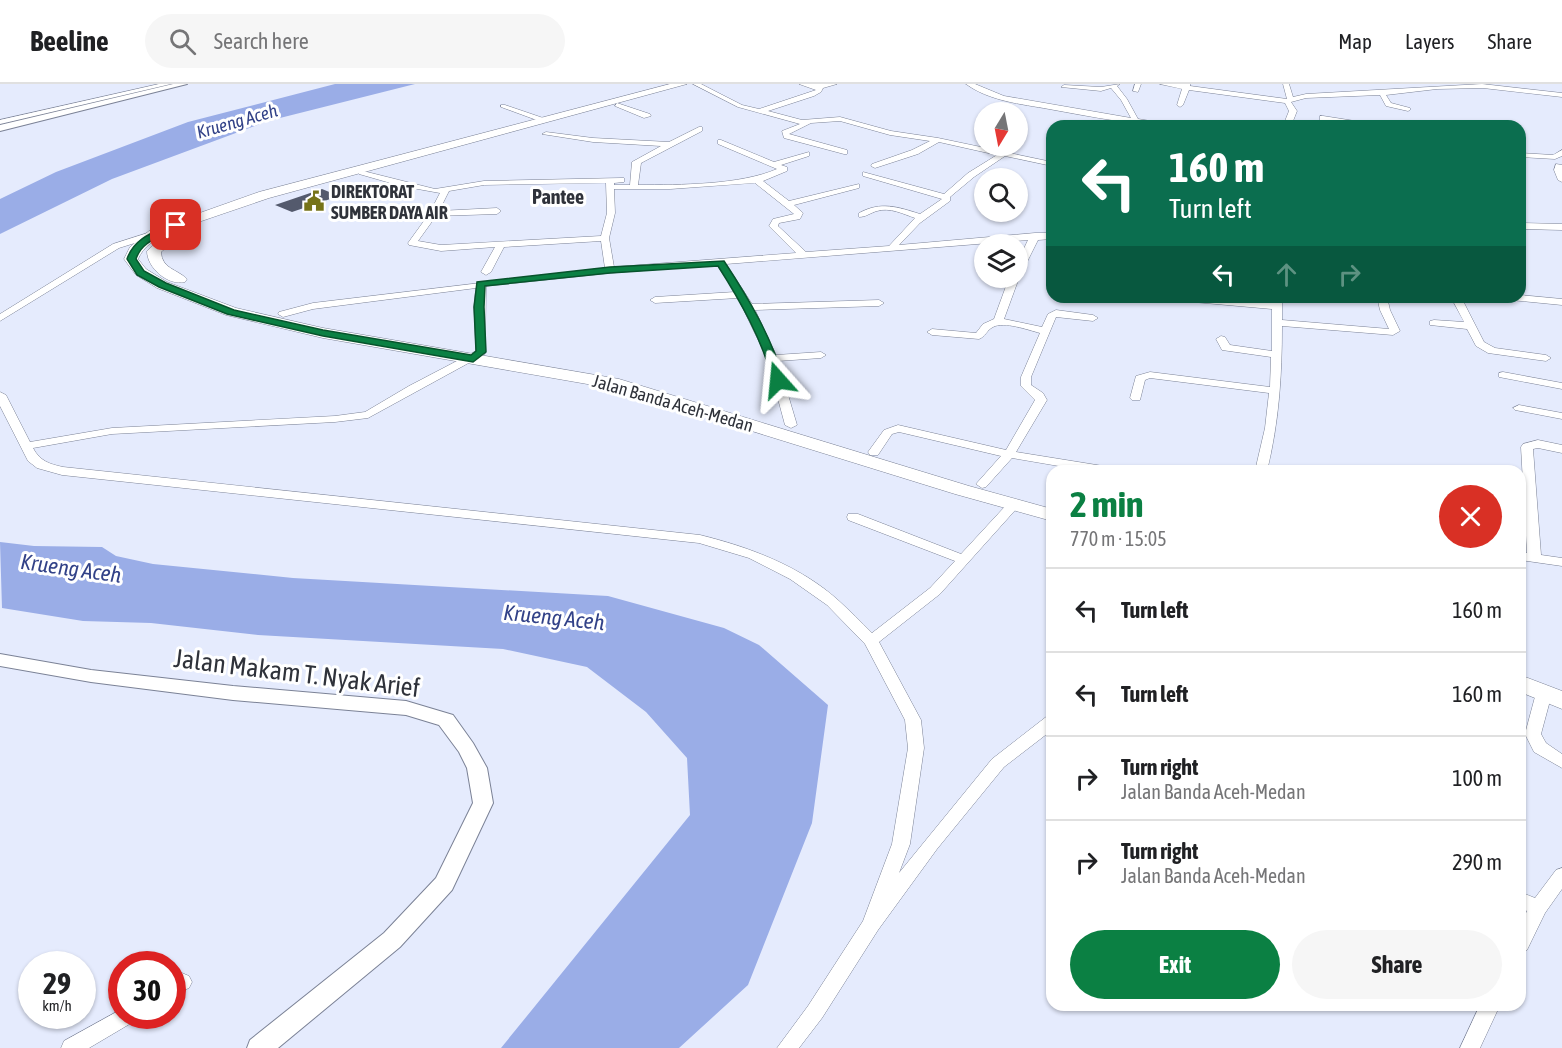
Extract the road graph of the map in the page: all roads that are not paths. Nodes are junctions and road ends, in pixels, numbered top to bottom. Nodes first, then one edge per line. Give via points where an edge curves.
1 (168, 84) edge
2 (183, 84) edge
3 (682, 84) edge
4 (695, 84) edge
5 (802, 84) edge
6 (834, 84) edge
7 (969, 84) edge
8 (1164, 84) edge
9 (1286, 84) edge
10 (1114, 85) edge
11 (1186, 85) edge
12 (1489, 85) edge
13 (820, 87) junction
14 (1064, 87) dead end
15 (1382, 93) junction
16 (1562, 95) edge
17 (1289, 100) junction
18 (617, 105) junction
19 (1180, 105) dead end
20 (503, 106) dead end
21 (1408, 109) dead end
22 (759, 111) junction
23 (8, 112) dead end
24 (647, 116) dead end
25 (1164, 116) dead end
26 (28, 118) junction
27 (1135, 118) junction
28 (1323, 118) dead end
29 (1146, 120) edge
30 (1289, 120) edge
31 (1335, 120) edge
32 (0, 122) edge
33 (808, 123) junction
34 (548, 125) junction
35 (0, 128) edge
36 (699, 129) dead end
37 (938, 140) junction
38 (721, 142) dead end
39 (672, 144) junction
40 (974, 148) edge
41 (844, 152) dead end
42 (1562, 152) edge
43 (806, 154) dead end
44 (1526, 155) edge
45 (1001, 156) edge
46 (1014, 156) edge
47 (1046, 163) edge
48 (775, 164) junction
49 (875, 166) dead end
50 (1559, 166) dead end
51 (362, 172) junction
52 (866, 174) dead end
53 (759, 180) junction
54 (1562, 180) edge
55 (610, 184) junction
56 (635, 184) junction
57 (856, 186) dead end
58 (446, 189) junction
59 (945, 197) junction
60 (788, 204) junction
61 (497, 211) dead end
62 (433, 214) junction
63 (862, 215) dead end
64 (921, 217) junction
65 (1526, 226) edge
66 (1562, 227) edge
67 (154, 234) junction
68 (1035, 236) junction
69 (1046, 236) edge
70 (605, 238) junction
71 (501, 244) junction
72 (892, 248) junction
73 (1028, 250) edge
74 (805, 256) junction
75 (721, 263) junction
76 (610, 270) junction
77 (486, 272) dead end
78 (481, 284) junction
79 (1010, 288) edge
80 (740, 295) junction
81 (1526, 298) edge
82 (655, 300) dead end
83 (1562, 302) edge
84 (879, 303) dead end
85 (1277, 303) edge
86 (1383, 303) edge
87 (1459, 303) edge
88 (749, 307) junction
89 (283, 314) junction
90 (0, 318) edge
91 (1093, 318) dead end
92 (998, 321) junction
93 (1277, 323) junction
94 (1434, 323) dead end
95 (1471, 326) junction
96 (1046, 331) junction
97 (932, 332) dead end
98 (1221, 339) dead end
99 (477, 355) junction
100 (821, 355) dead end
101 (1278, 355) junction
102 (772, 357) junction
103 (1546, 358) dead end
104 (1503, 375) dead end
105 (1562, 386) edge
106 (1276, 391) junction
107 (0, 395) edge
108 (1136, 399) dead end
109 (1520, 408) dead end
110 (1562, 416) edge
111 (791, 425) junction
112 (27, 446) junction
113 (1562, 449) edge
114 (1009, 454) junction
115 (869, 456) junction
116 (1074, 465) edge
117 (1263, 465) edge
118 (982, 484) junction
119 (1046, 502) edge
120 (1014, 504) junction
121 (1046, 513) edge
122 (853, 517) dead end
123 (1526, 556) edge
124 (1534, 556) junction
125 (964, 560) junction
126 (1562, 562) edge
127 (871, 641) junction
128 (0, 660) edge
129 (1526, 675) edge
130 (1526, 685) edge
131 (1556, 694) edge
132 (1046, 726) edge
133 (1562, 762) edge
134 (1562, 875) edge
135 (1526, 902) edge
136 (1538, 908) junction
137 (871, 924) junction
138 (1526, 932) edge
139 (1487, 1011) edge
140 (108, 1026) edge
141 (71, 1048) edge
142 (259, 1048) edge
143 (787, 1048) edge
144 (1470, 1048) edge

1 - 26 street
2 - 26 street
3 - 34 highway, Jalan Banda Aceh-Medan
4 - 18 highway, Jalan Banda Aceh-Medan
4 - 22 street
5 - 13 street
6 - 13 street
7 - 27 street via 1002,98 1087,114
8 - 11 street
9 - 17 street
10 - 14 street via 1101,89
10 - 27 street
11 - 17 street
11 - 19 street
12 - 15 street
12 - 16 street
13 - 22 street via 813,94
15 - 17 street
15 - 21 street via 1388,105
17 - 30 street via 1293,111
18 - 24 street
18 - 34 highway, Jalan Banda Aceh-Medan
20 - 34 street
22 - 33 street
23 - 26 street
25 - 27 street
26 - 32 street
26 - 35 street
27 - 29 street
28 - 31 street
33 - 37 street via 840,119 890,133
33 - 41 street via 785,133
34 - 39 street via 593,140
34 - 51 highway, Jalan Banda Aceh-Medan
34 - 67 highway, Jalan Banda Aceh-Medan via 264,195
36 - 39 street
37 - 40 street
37 - 49 street
38 - 48 street
39 - 56 street via 635,164
42 - 44 street via 1557,157
43 - 48 street
45 - 59 street
46 - 47 street
48 - 53 street via 784,169
50 - 54 street
51 - 58 street via 431,191
51 - 89 highway, Jalan Banda Aceh-Medan via 203,222 177,233 154,251 157,266 176,278 248,306
52 - 59 street
53 - 56 street
53 - 60 street
55 - 56 street
55 - 58 street via 484,183
55 - 70 street via 611,213
57 - 60 street
58 - 62 street
59 - 64 street
60 - 74 street via 799,215 776,221 773,226
61 - 62 street
62 - 71 street via 412,243 441,248
63 - 64 street via 881,206
64 - 72 street
65 - 66 street
67 - 90 street via 116,246
67 - 99 highway, Jalan Banda Aceh-Medan via 144,240 131,259 141,273 210,305 323,333
68 - 69 street
68 - 72 street
68 - 73 street
70 - 71 street
70 - 76 street
71 - 77 street
72 - 74 street
74 - 75 street
75 - 76 street
75 - 80 street
76 - 78 street
78 - 89 street via 313,306
78 - 99 street
79 - 92 street
80 - 82 street
80 - 88 street
81 - 83 street
84 - 88 street
85 - 93 street
86 - 93 street via 1393,332
87 - 95 street
88 - 102 street
89 - 99 highway, Jalan Banda Aceh-Medan
91 - 96 street via 1056,313
92 - 96 street
92 - 97 street via 979,336
93 - 101 street
94 - 95 street
95 - 103 street via 1480,344 1488,350
96 - 114 street via 1026,377 1026,386 1041,400
98 - 101 street via 1226,348
99 - 111 highway, Jalan Banda Aceh-Medan via 595,370
99 - 112 street via 368,415 112,431
99 - 115 highway, Jalan Banda Aceh-Medan via 619,384
100 - 102 street
101 - 106 street
102 - 111 street
104 - 105 street
106 - 108 street via 1150,375 1140,378
106 - 117 street
107 - 112 street
109 - 110 street
111 - 115 highway, Jalan Banda Aceh-Medan
112 - 127 street via 32,458 41,465 62,471 700,539 754,555 795,576 832,602
113 - 124 street via 1538,444 1527,447
114 - 115 street via 898,428 888,432
114 - 116 street
114 - 118 street
115 - 118 highway, Jalan Banda Aceh-Medan
115 - 120 highway, Jalan Banda Aceh-Medan
118 - 119 highway, Jalan Banda Aceh-Medan
120 - 121 highway, Jalan Banda Aceh-Medan
120 - 125 street
122 - 125 street
123 - 124 street
124 - 126 street
125 - 127 street via 935,591
127 - 137 street via 913,720 915,748 901,844
128 - 142 street, Jalan Makam T. Nyak Arief via 91,676 233,693 406,708 446,720 466,748 477,768 483,803 444,884 392,940
129 - 131 highway
130 - 131 highway
131 - 133 street via 1532,737 1535,746
132 - 137 street via 998,763
134 - 136 street
135 - 136 street
136 - 138 street
137 - 143 street
139 - 144 street
140 - 141 street

